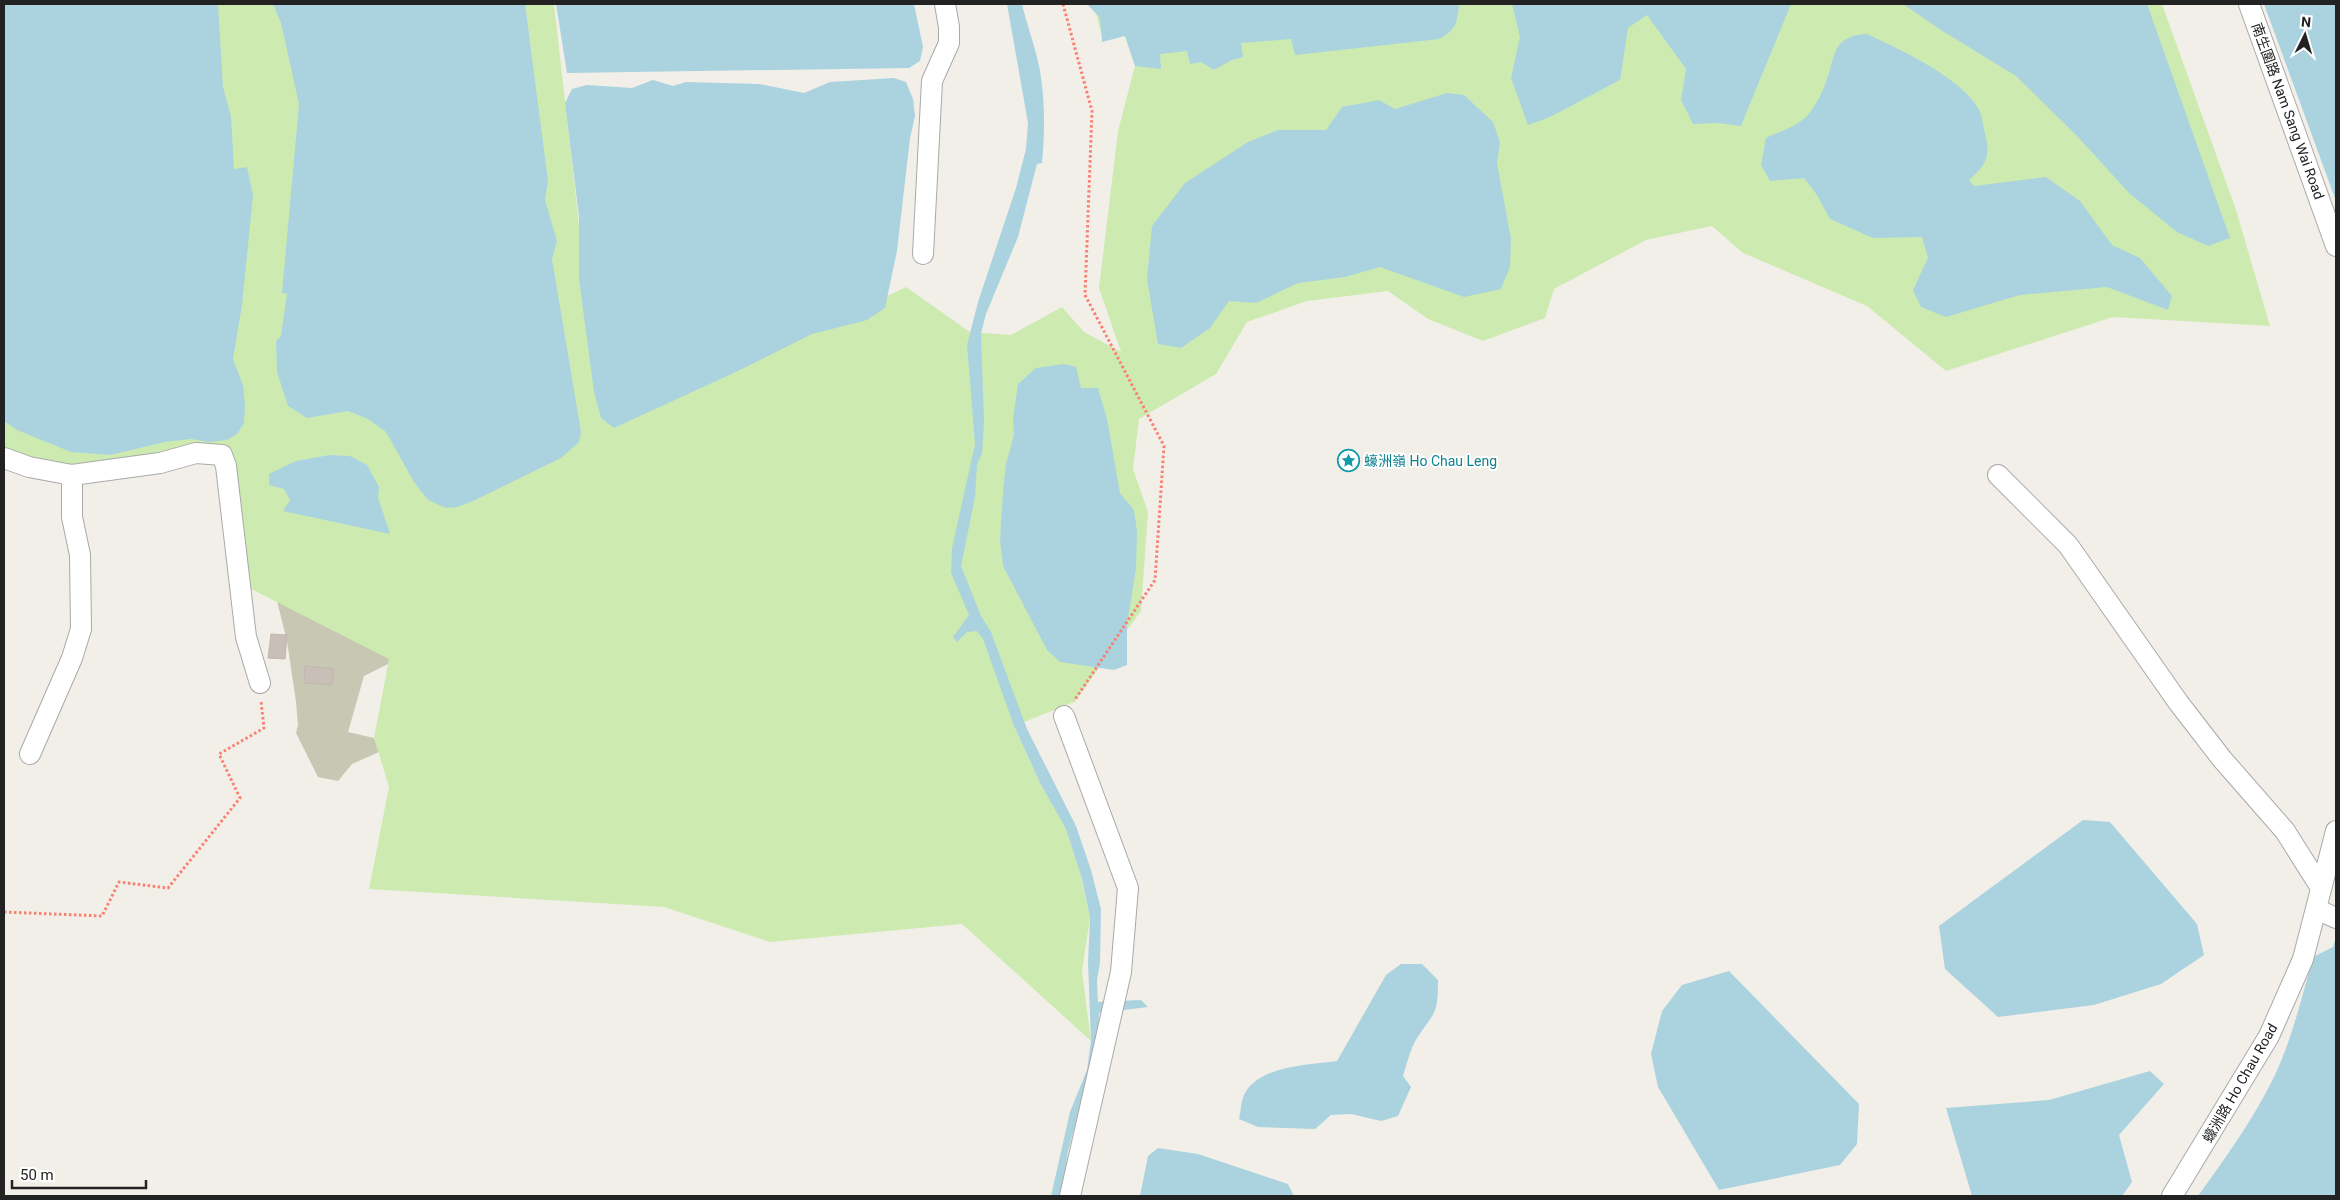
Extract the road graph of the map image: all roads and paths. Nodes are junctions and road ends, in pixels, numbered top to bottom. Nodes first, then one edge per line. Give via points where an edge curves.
1 (945, 4) edge
2 (1063, 4) edge
3 (2249, 4) edge
4 (2336, 246) edge
5 (923, 254) dead end
6 (4, 458) edge
7 (72, 475) junction
8 (1998, 475) dead end
9 (260, 684) joint
10 (1064, 716) joint
11 (30, 754) dead end
12 (2336, 831) edge
13 (2321, 888) junction
14 (4, 912) edge
15 (2328, 914) edge
16 (1070, 1196) edge
17 (2172, 1196) edge

1 - 5 street via 949,43 932,81
2 - 10 path via 1092,110 1085,295 1164,446 1155,580
3 - 4 street, 南生圍路 Nam Sang Wai Road
6 - 7 street via 29,467
7 - 9 street via 160,463 196,453 222,455 226,466 246,637
7 - 11 street via 72,517 80,555 81,629 72,658
8 - 13 street via 2068,545 2178,702 2222,759 2285,831
9 - 14 path via 264,728 219,754 240,798 168,888 119,882 102,916
10 - 16 street via 1128,888 1121,972
12 - 13 street
13 - 15 street
15 - 17 street, 蠔洲路 Ho Chau Road via 2303,959 2269,1036

